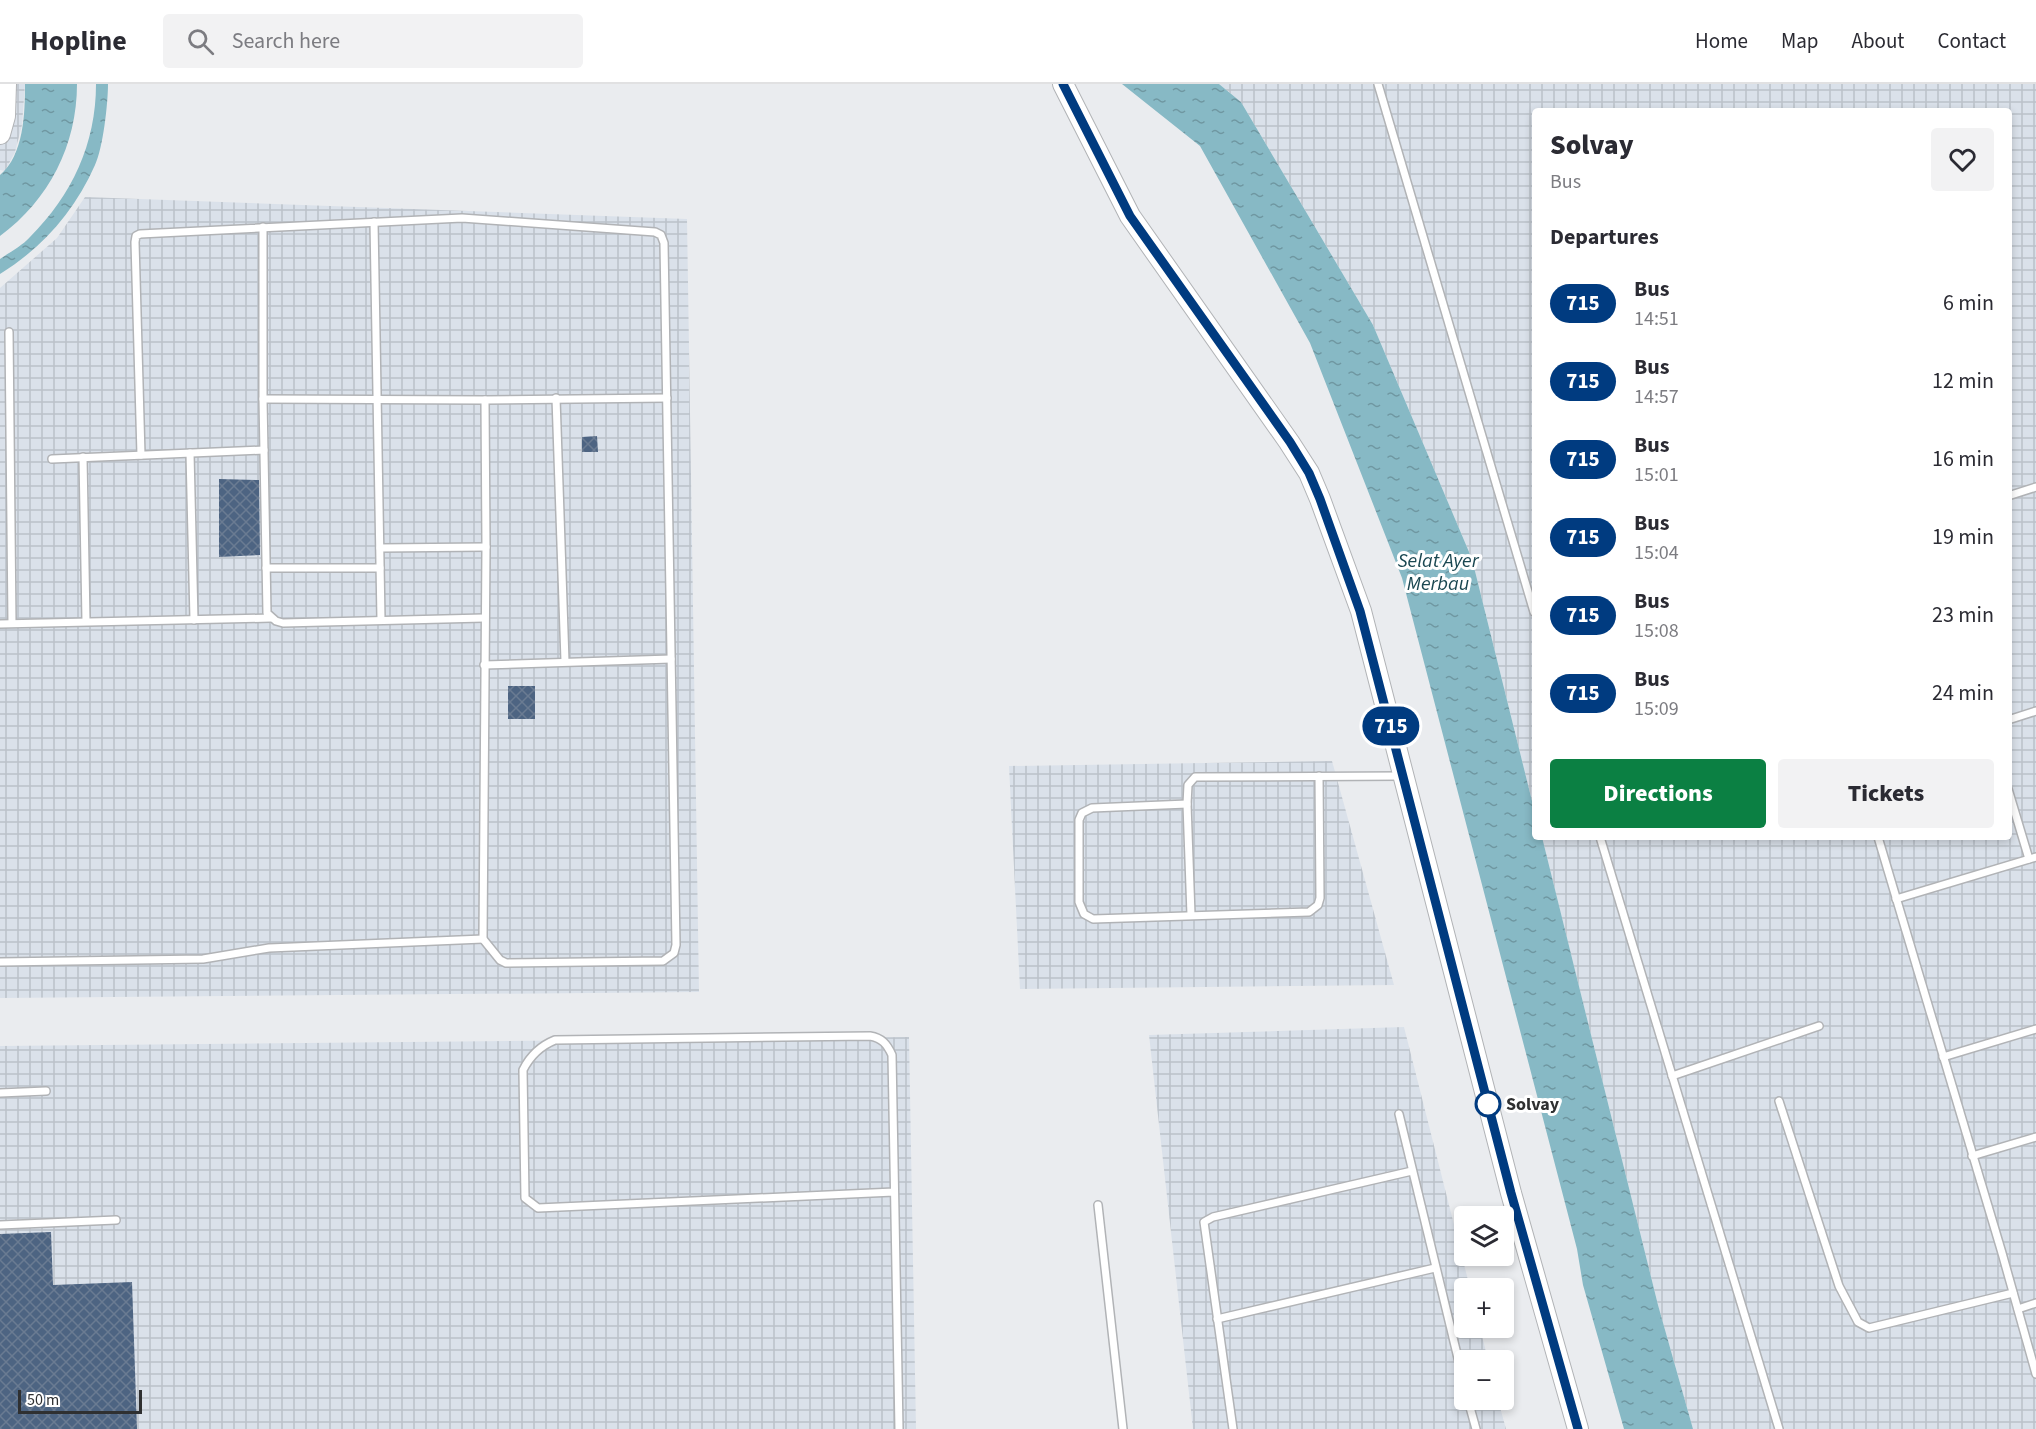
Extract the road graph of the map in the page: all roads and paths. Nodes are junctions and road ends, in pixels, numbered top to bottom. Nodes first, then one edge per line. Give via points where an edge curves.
1 (6, 84) edge
2 (1064, 84) edge
3 (1378, 84) edge
4 (0, 134) edge
5 (374, 222) junction
6 (263, 227) junction
7 (9, 332) dead end
8 (556, 398) junction
9 (667, 398) junction
10 (263, 399) junction
11 (377, 400) junction
12 (485, 400) junction
13 (264, 450) junction
14 (190, 453) junction
15 (141, 455) junction
16 (83, 457) junction
17 (52, 459) dead end
18 (2036, 487) edge
19 (2012, 495) edge
20 (486, 547) junction
21 (380, 548) junction
22 (266, 568) junction
23 (380, 568) junction
24 (1532, 605) edge
25 (271, 618) junction
26 (484, 618) junction
27 (194, 620) junction
28 (381, 620) junction
29 (86, 621) junction
30 (12, 623) junction
31 (0, 624) edge
32 (671, 659) junction
33 (565, 661) junction
34 (484, 665) junction
35 (2036, 711) edge
36 (2012, 719) edge
37 (1319, 776) junction
38 (1403, 776) junction
39 (2012, 800) edge
40 (1187, 804) junction
41 (1601, 840) edge
42 (1879, 840) edge
43 (2033, 858) edge
44 (1896, 899) junction
45 (1191, 915) junction
46 (483, 939) junction
47 (0, 962) edge
48 (1819, 1026) dead end
49 (2036, 1029) edge
50 (1943, 1058) junction
51 (1672, 1076) junction
52 (46, 1091) dead end
53 (0, 1093) edge
54 (1779, 1101) dead end
55 (1399, 1114) dead end
56 (2036, 1137) edge
57 (1972, 1156) junction
58 (1412, 1171) junction
59 (894, 1192) junction
60 (1098, 1205) dead end
61 (116, 1220) dead end
62 (0, 1225) edge
63 (1435, 1268) junction
64 (2013, 1293) junction
65 (2036, 1303) edge
66 (2018, 1309) junction
67 (1217, 1319) junction
68 (1456, 1350) edge
69 (2036, 1374) edge
70 (1471, 1410) edge
71 (899, 1429) edge
72 (1123, 1429) edge
73 (1233, 1429) edge
74 (1476, 1429) edge
75 (1578, 1429) edge
76 (1779, 1429) edge

1 - 4 street
2 - 38 street via 1130,216 1309,473 1360,611
3 - 24 lane
5 - 6 lane
5 - 9 lane via 462,218 658,233 664,243
5 - 11 lane
6 - 10 lane
6 - 15 lane via 147,232 136,236
7 - 30 lane
8 - 9 lane
8 - 12 lane
8 - 33 lane
9 - 32 lane
10 - 11 lane
10 - 13 lane
11 - 12 lane
11 - 21 lane
12 - 20 lane
13 - 14 lane
13 - 22 lane
14 - 15 lane
14 - 27 lane
15 - 16 lane
16 - 17 lane
16 - 29 lane
18 - 19 lane
20 - 21 lane
20 - 26 lane
21 - 23 lane
22 - 23 lane
22 - 25 lane via 267,613
23 - 28 lane
25 - 27 lane
25 - 28 lane via 283,623
26 - 28 lane
26 - 34 lane
27 - 29 lane
29 - 30 lane
30 - 31 lane
32 - 33 lane
32 - 46 lane via 674,952 663,961 506,963
33 - 34 lane
34 - 46 lane
35 - 36 lane
37 - 38 lane
37 - 40 lane via 1195,777 1188,785
37 - 45 lane via 1320,898 1314,909
38 - 75 street via 1511,1193
39 - 43 lane
40 - 45 lane
40 - 45 lane via 1092,808 1082,813 1079,902 1084,914 1093,919
41 - 51 lane
42 - 44 lane
43 - 44 lane
44 - 50 lane
46 - 47 lane via 269,948 203,959
48 - 51 lane
49 - 50 lane
50 - 57 lane
51 - 76 lane
52 - 53 lane
54 - 64 lane via 1839,1286 1858,1322 1869,1328
55 - 58 lane
56 - 57 lane
57 - 64 lane
58 - 63 lane
58 - 67 lane via 1204,1222
59 - 59 lane via 538,1208 525,1198 523,1070 538,1049 555,1040 878,1037 892,1055
59 - 71 lane
60 - 72 lane
61 - 62 lane
63 - 67 lane
63 - 68 lane
64 - 66 lane
65 - 66 lane
66 - 69 lane
67 - 73 lane
70 - 74 lane

